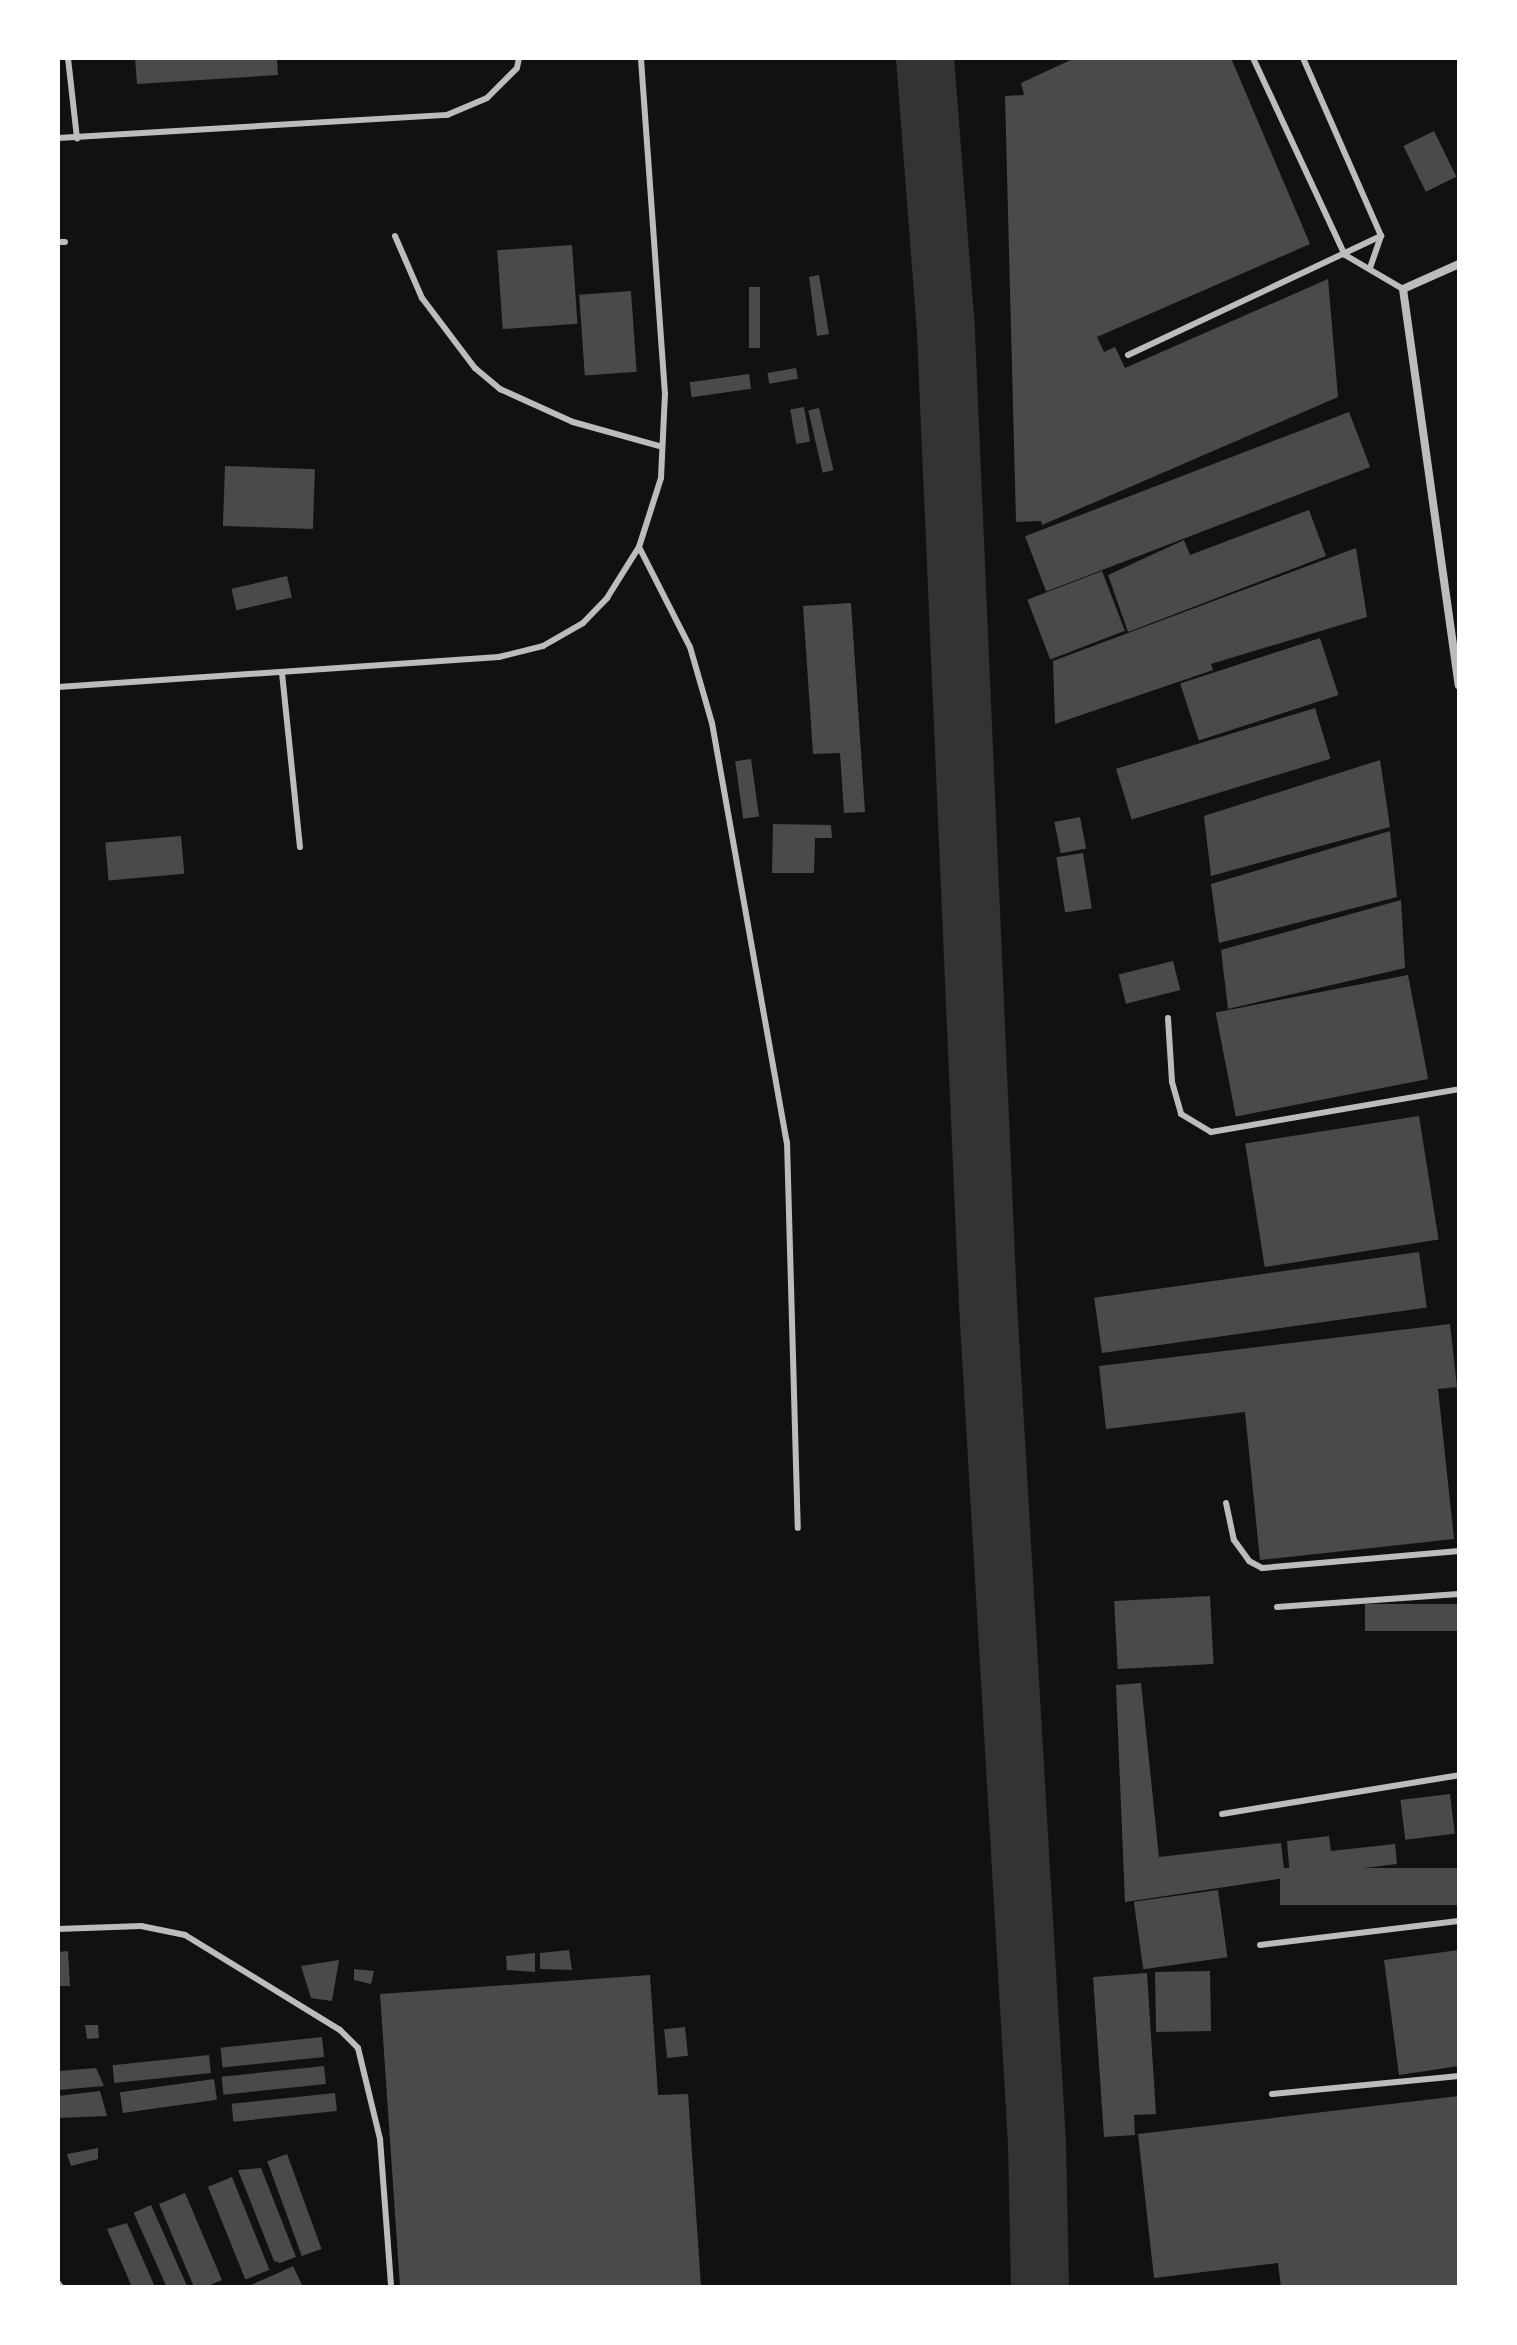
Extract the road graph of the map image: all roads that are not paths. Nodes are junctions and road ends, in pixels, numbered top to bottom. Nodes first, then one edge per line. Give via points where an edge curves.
1 (68, 58) edge
2 (519, 58) edge
3 (641, 58) edge
4 (1253, 58) edge
5 (1303, 58) edge
6 (58, 138) edge
7 (77, 138) junction
8 (395, 236) dead end
9 (1381, 236) junction
10 (1345, 255) junction
11 (1459, 264) edge
12 (1370, 268) junction
13 (1403, 289) junction
14 (1128, 355) dead end
15 (659, 446) junction
16 (639, 547) junction
17 (282, 673) junction
18 (1459, 685) edge
19 (58, 687) edge
20 (300, 847) dead end
21 (1168, 1018) dead end
22 (1459, 1089) edge
23 (1226, 1503) dead end
24 (798, 1528) dead end
25 (1459, 1551) edge
26 (1459, 1594) edge
27 (1277, 1607) dead end
28 (1459, 1775) edge
29 (1222, 1814) dead end
30 (1459, 1921) edge
31 (58, 1929) edge
32 (1260, 1945) dead end
33 (1459, 2076) edge
34 (1272, 2094) dead end
35 (391, 2287) edge

1 - 7 lane
2 - 7 lane via 517,68 487,98 447,115
3 - 15 lane via 665,394
4 - 10 lane
5 - 9 lane
6 - 7 lane
8 - 15 lane via 422,298 475,368 500,389 573,422
9 - 10 lane
9 - 12 lane
10 - 12 lane
10 - 14 lane
11 - 13 street
12 - 13 lane
13 - 18 street
15 - 16 lane via 661,478
16 - 17 lane via 607,598 583,623 543,646 499,657
16 - 24 lane via 690,647 712,723 787,1142
17 - 19 lane
17 - 20 lane
21 - 22 lane via 1172,1082 1181,1114 1211,1132
23 - 25 lane via 1234,1540 1249,1561 1262,1568
26 - 27 lane
28 - 29 lane
30 - 32 lane
31 - 35 lane via 141,1926 185,1935 340,2030 358,2048 380,2139
33 - 34 lane

